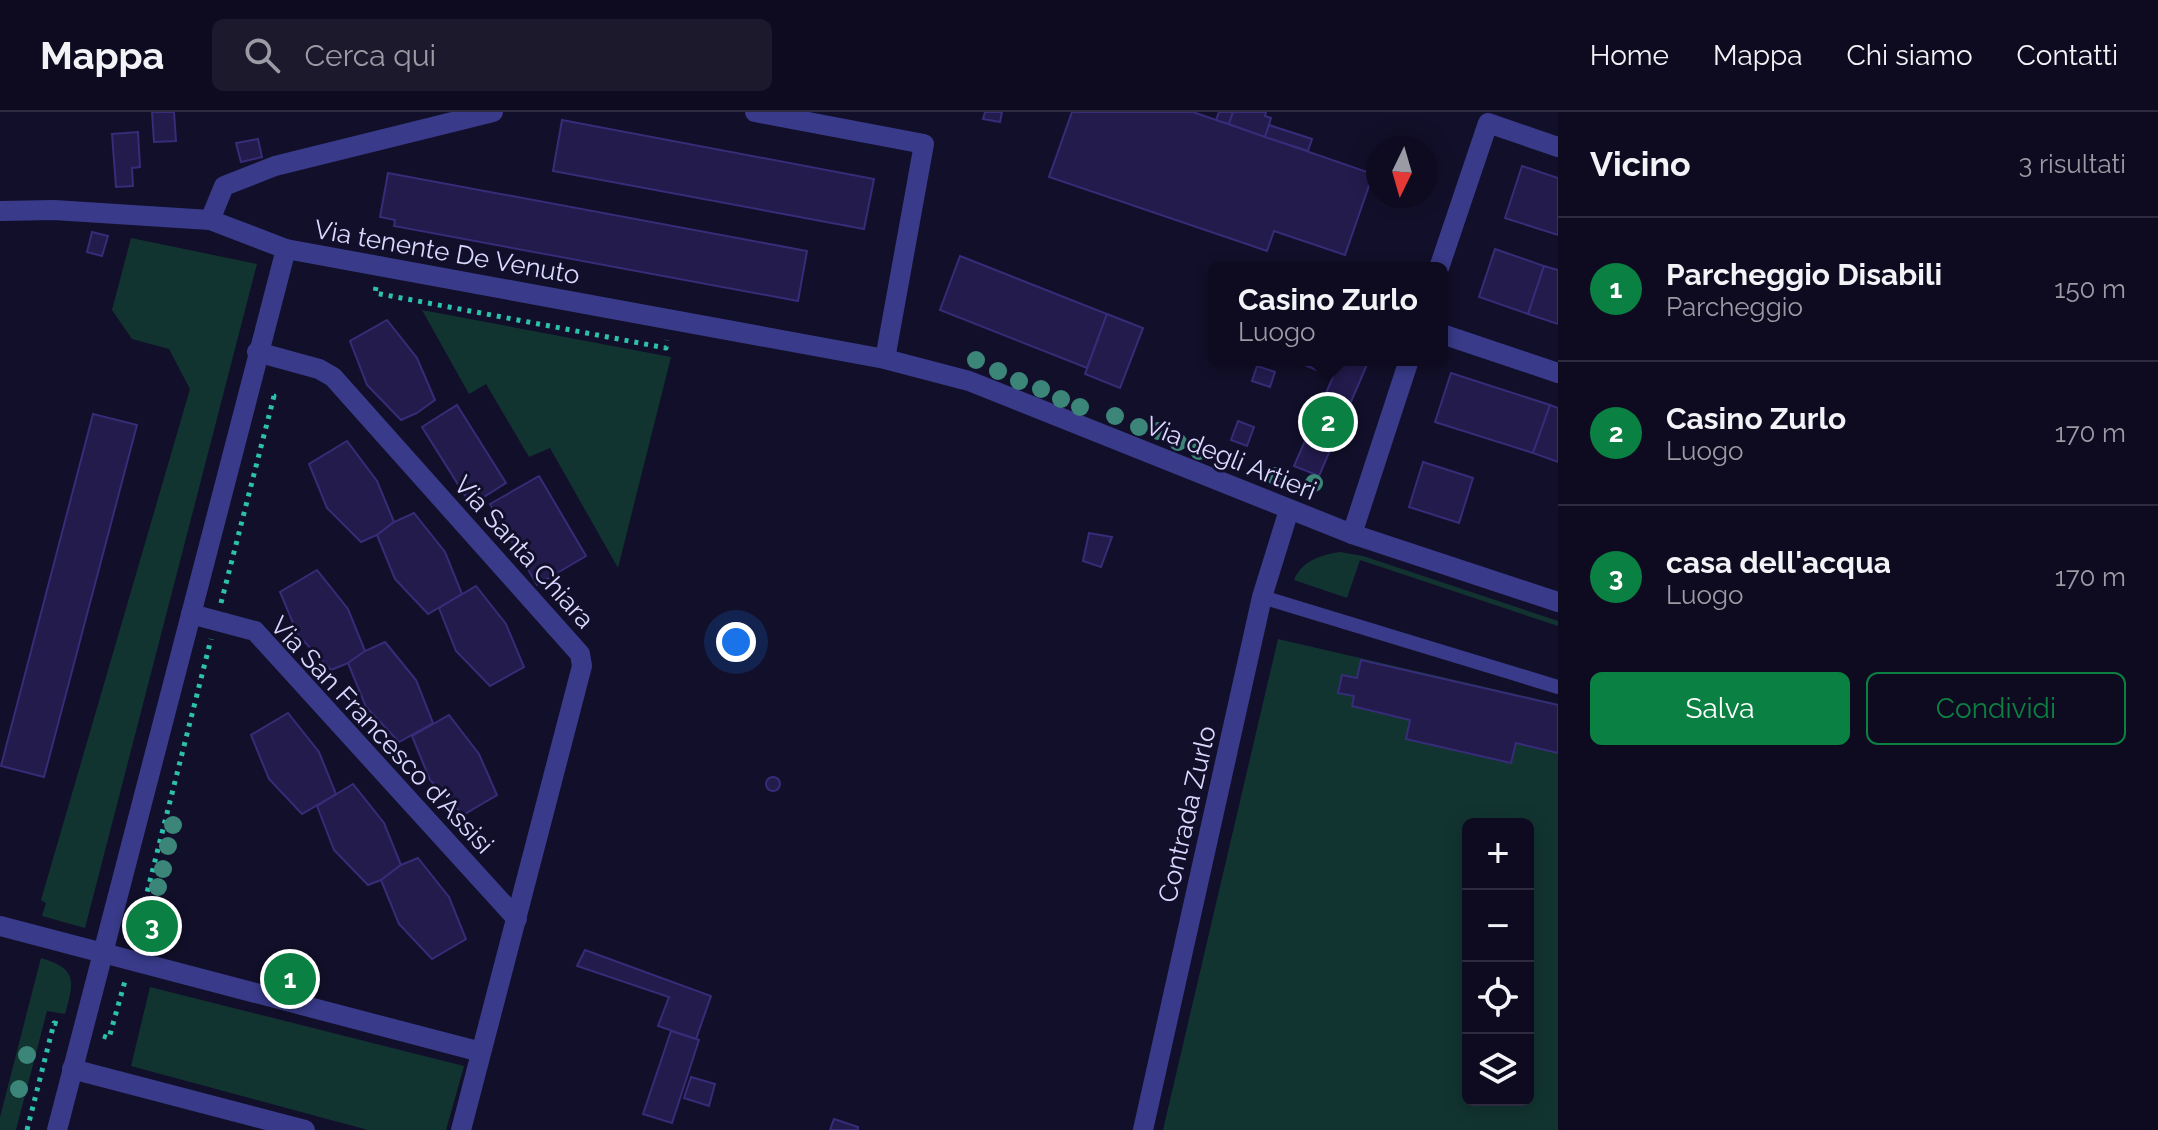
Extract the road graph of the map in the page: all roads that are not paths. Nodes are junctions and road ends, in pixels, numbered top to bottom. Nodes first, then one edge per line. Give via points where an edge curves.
1 (493, 112) edge
2 (755, 112) edge
3 (1558, 147) edge
4 (0, 211) edge
5 (210, 220) junction
6 (286, 249) junction
7 (1441, 262) edge
8 (1448, 336) edge
9 (257, 352) junction
10 (885, 359) junction
11 (1407, 366) edge
12 (1558, 373) edge
13 (1289, 510) junction
14 (1352, 534) junction
15 (1262, 597) junction
16 (1558, 602) edge
17 (191, 614) junction
18 (1558, 687) edge
19 (517, 919) junction
20 (0, 926) edge
21 (102, 953) junction
22 (481, 1052) junction
23 (72, 1069) junction
24 (57, 1130) edge
25 (305, 1130) edge
26 (461, 1130) edge
27 (1143, 1130) edge

1 - 5 street via 275,166 224,186
2 - 10 street via 924,144
3 - 7 street via 1488,123
4 - 5 street, Via tenente De Venuto
5 - 6 street, Via tenente De Venuto
6 - 9 street
6 - 10 street, Via tenente De Venuto
8 - 12 street
9 - 17 street
9 - 19 street, Via Santa Chiara via 333,377 580,654 582,666
10 - 13 street, Via degli Artieri via 969,381
11 - 14 street
13 - 14 street, Via degli Artieri
13 - 15 street, Contrada Zurlo
14 - 16 street, Via degli Artieri
15 - 18 lane
15 - 27 street, Contrada Zurlo
17 - 19 street, Via San Francesco d'Assisi via 255,631
17 - 21 street
19 - 22 street
20 - 21 street
21 - 22 street
21 - 23 street
22 - 26 street
23 - 24 street
23 - 25 street

